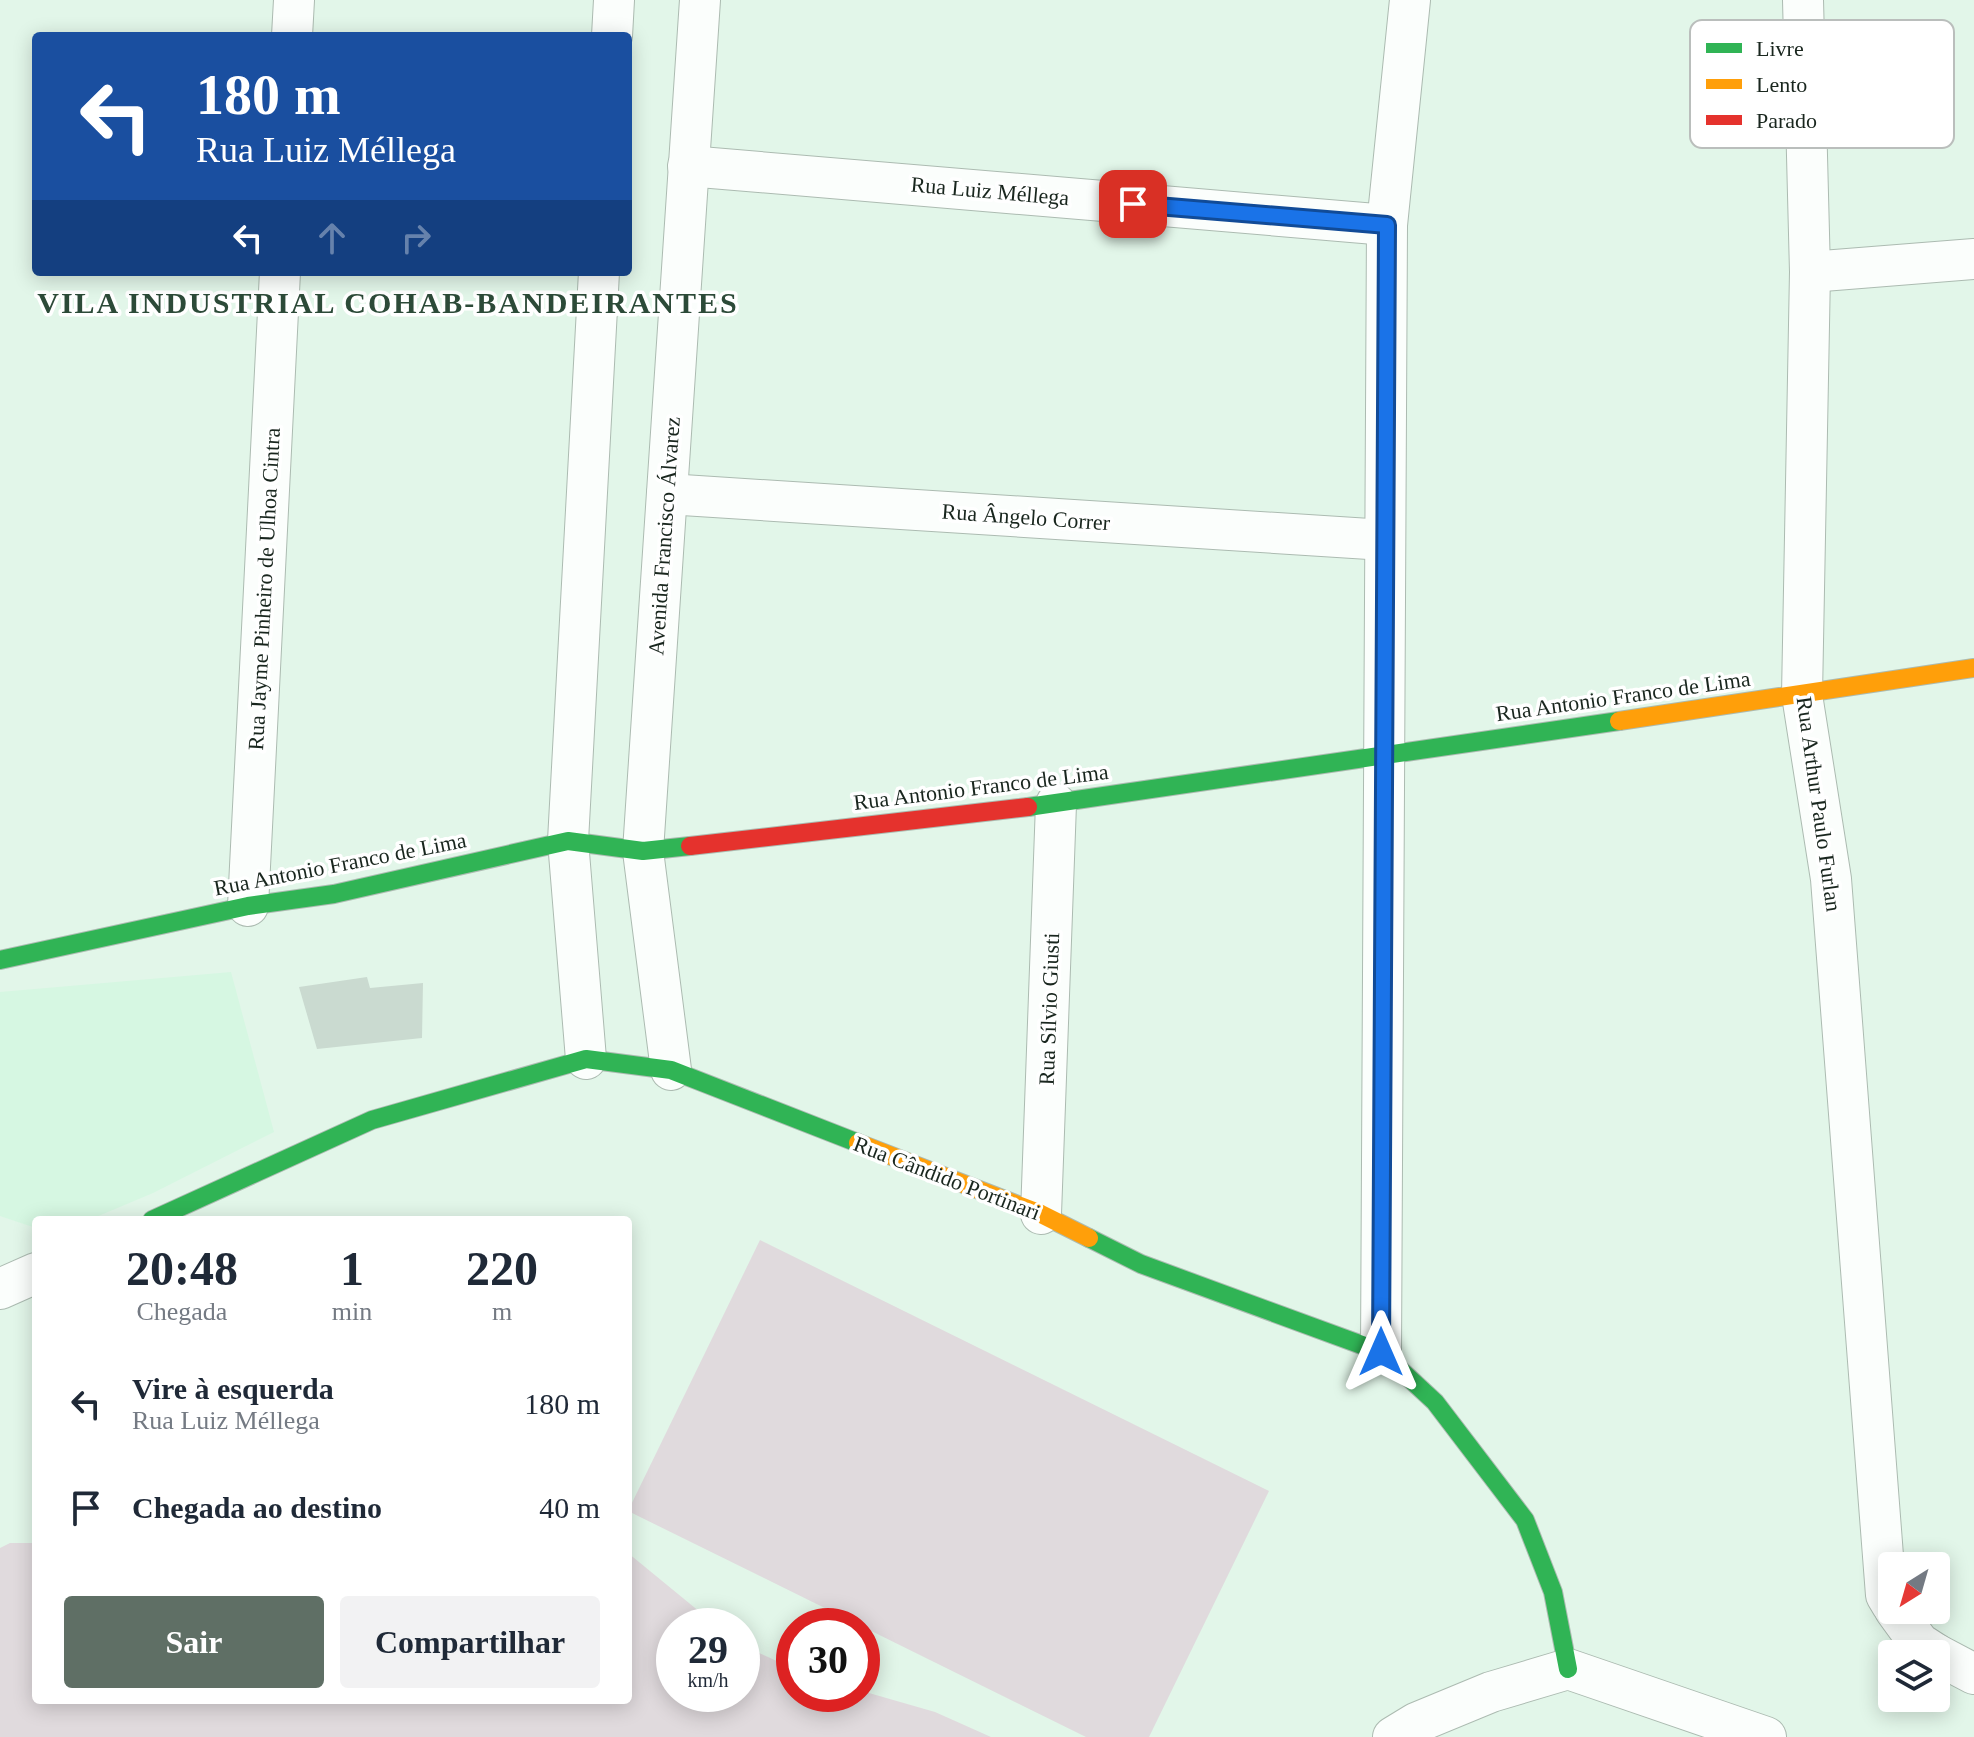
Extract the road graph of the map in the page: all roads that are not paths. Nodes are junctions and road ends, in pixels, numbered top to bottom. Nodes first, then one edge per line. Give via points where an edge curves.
1 (294, 0) edge
2 (614, 0) edge
3 (700, 0) edge
4 (1410, 0) edge
5 (1803, 0) edge
6 (1804, 20) edge
7 (292, 32) edge
8 (612, 32) edge
9 (1807, 148) edge
10 (688, 166) junction
11 (1387, 225) junction
12 (1974, 259) edge
13 (1810, 272) junction
14 (280, 276) edge
15 (599, 276) edge
16 (667, 494) junction
17 (1385, 540) junction
18 (1974, 668) edge
19 (1802, 695) junction
20 (1383, 753) junction
21 (1056, 804) junction
22 (568, 841) junction
23 (643, 851) junction
24 (248, 906) junction
25 (0, 960) edge
26 (586, 1059) junction
27 (671, 1070) junction
28 (1041, 1214) junction
29 (161, 1216) edge
30 (32, 1275) edge
31 (0, 1289) edge
32 (1381, 1352) junction
33 (1883, 1552) edge
34 (1568, 1669) junction
35 (1393, 1737) edge
36 (1766, 1737) edge

1 - 7 street
2 - 8 street
3 - 10 street, Avenida Francisco Álvarez
4 - 11 street
5 - 6 street, Rua Arthur Paulo Furlan
9 - 13 street, Rua Arthur Paulo Furlan
10 - 11 street, Rua Luiz Méllega
10 - 16 street, Avenida Francisco Álvarez
11 - 17 street
12 - 13 street
13 - 19 street, Rua Arthur Paulo Furlan
14 - 24 street, Rua Jayme Pinheiro de Ulhoa Cintra
15 - 22 street
16 - 17 street, Rua Ângelo Correr
16 - 23 street, Avenida Francisco Álvarez
17 - 20 street
18 - 19 street, Rua Antonio Franco de Lima
19 - 20 street, Rua Antonio Franco de Lima
19 - 33 street, Rua Arthur Paulo Furlan via 1831,879
20 - 21 street, Rua Antonio Franco de Lima
20 - 32 street
21 - 23 street, Rua Antonio Franco de Lima
21 - 28 street, Rua Sílvio Giusti
22 - 23 street, Rua Antonio Franco de Lima
22 - 24 street, Rua Antonio Franco de Lima via 334,894
22 - 26 street
23 - 27 street, Avenida Francisco Álvarez
24 - 25 street, Rua Antonio Franco de Lima
26 - 27 street, Rua Cândido Portinari
26 - 29 street, Rua Cândido Portinari via 372,1120
27 - 28 street, Rua Cândido Portinari
28 - 32 street, Rua Cândido Portinari via 1141,1264
30 - 31 street
32 - 34 street, Rua Cândido Portinari via 1435,1402 1525,1520 1553,1592
34 - 35 street via 1491,1692
34 - 36 street

